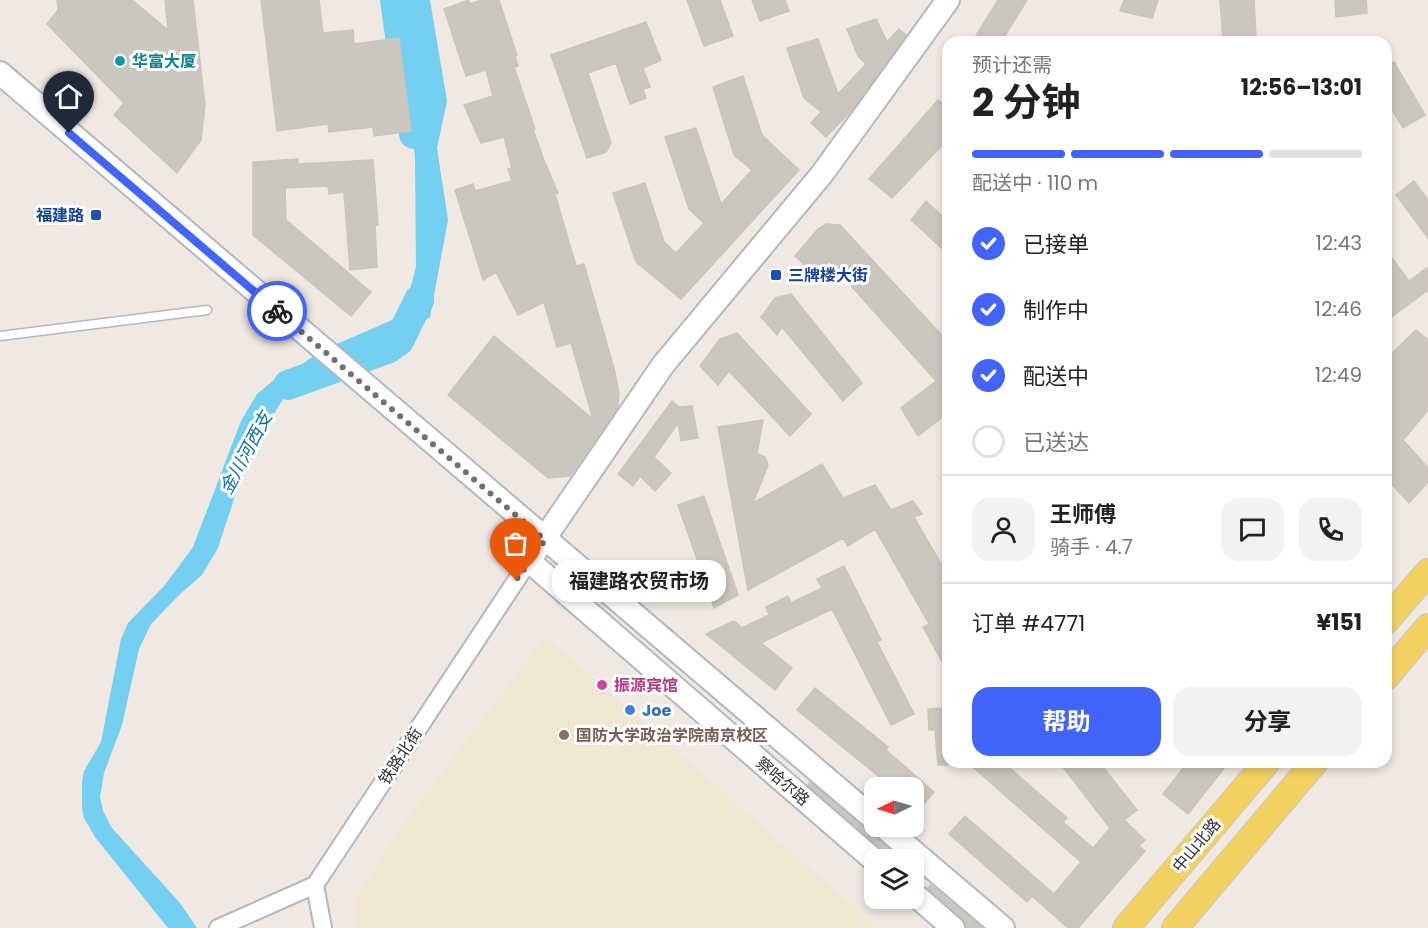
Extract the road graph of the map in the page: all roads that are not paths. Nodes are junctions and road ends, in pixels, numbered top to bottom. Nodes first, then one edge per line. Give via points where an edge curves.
1 (948, 0) edge
2 (0, 74) edge
3 (207, 310) dead end
4 (0, 336) edge
5 (545, 540) junction
6 (529, 561) junction
7 (1428, 572) edge
8 (1392, 614) edge
9 (1428, 627) edge
10 (1392, 670) edge
11 (1262, 768) edge
12 (1310, 768) edge
13 (864, 811) edge
14 (896, 837) edge
15 (864, 851) edge
16 (315, 885) junction
17 (924, 903) edge
18 (218, 928) edge
19 (323, 928) edge
20 (953, 928) edge
21 (1003, 928) edge
22 (1126, 928) edge
23 (1175, 928) edge

1 - 5 main road via 822,174 663,365
2 - 5 main road
3 - 4 lane
5 - 6 main road, 铁路北街
5 - 13 main road, 察哈尔路
6 - 15 main road, 察哈尔路
6 - 16 street, 铁路北街
7 - 8 main road
9 - 10 main road
11 - 22 main road, 中山北路
12 - 23 main road
14 - 21 main road
16 - 18 street
16 - 19 street
17 - 20 main road

